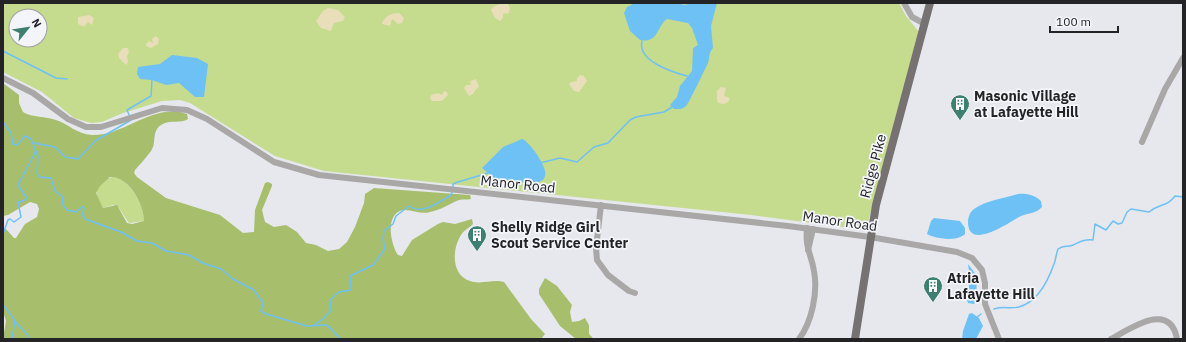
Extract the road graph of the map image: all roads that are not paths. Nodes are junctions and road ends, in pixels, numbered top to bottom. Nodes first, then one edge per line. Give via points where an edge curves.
1 (904, 3) edge
2 (930, 3) edge
3 (924, 24) junction
4 (1183, 58) edge
5 (3, 78) edge
6 (1142, 142) dead end
7 (601, 205) junction
8 (810, 229) junction
9 (870, 237) junction
10 (635, 293) dead end
11 (799, 339) edge
12 (855, 339) edge
13 (999, 339) edge
14 (1111, 339) edge
15 (1177, 339) edge

1 - 3 street via 912,17
2 - 3 main road, Ridge Pike
3 - 9 main road, Ridge Pike via 876,205
4 - 6 street via 1165,89
5 - 7 street, Manor Road via 34,93 68,119 86,127 101,127 162,108 180,108 201,116 274,162 310,173
7 - 8 street, Manor Road
7 - 10 street via 597,260 605,272
8 - 9 street, Manor Road
8 - 11 street via 806,242 815,275 813,305 809,322
9 - 12 main road, Ridge Pike
9 - 13 street, Manor Road via 940,248 972,258 983,274 985,304
14 - 15 street via 1143,321 1154,318 1170,325

